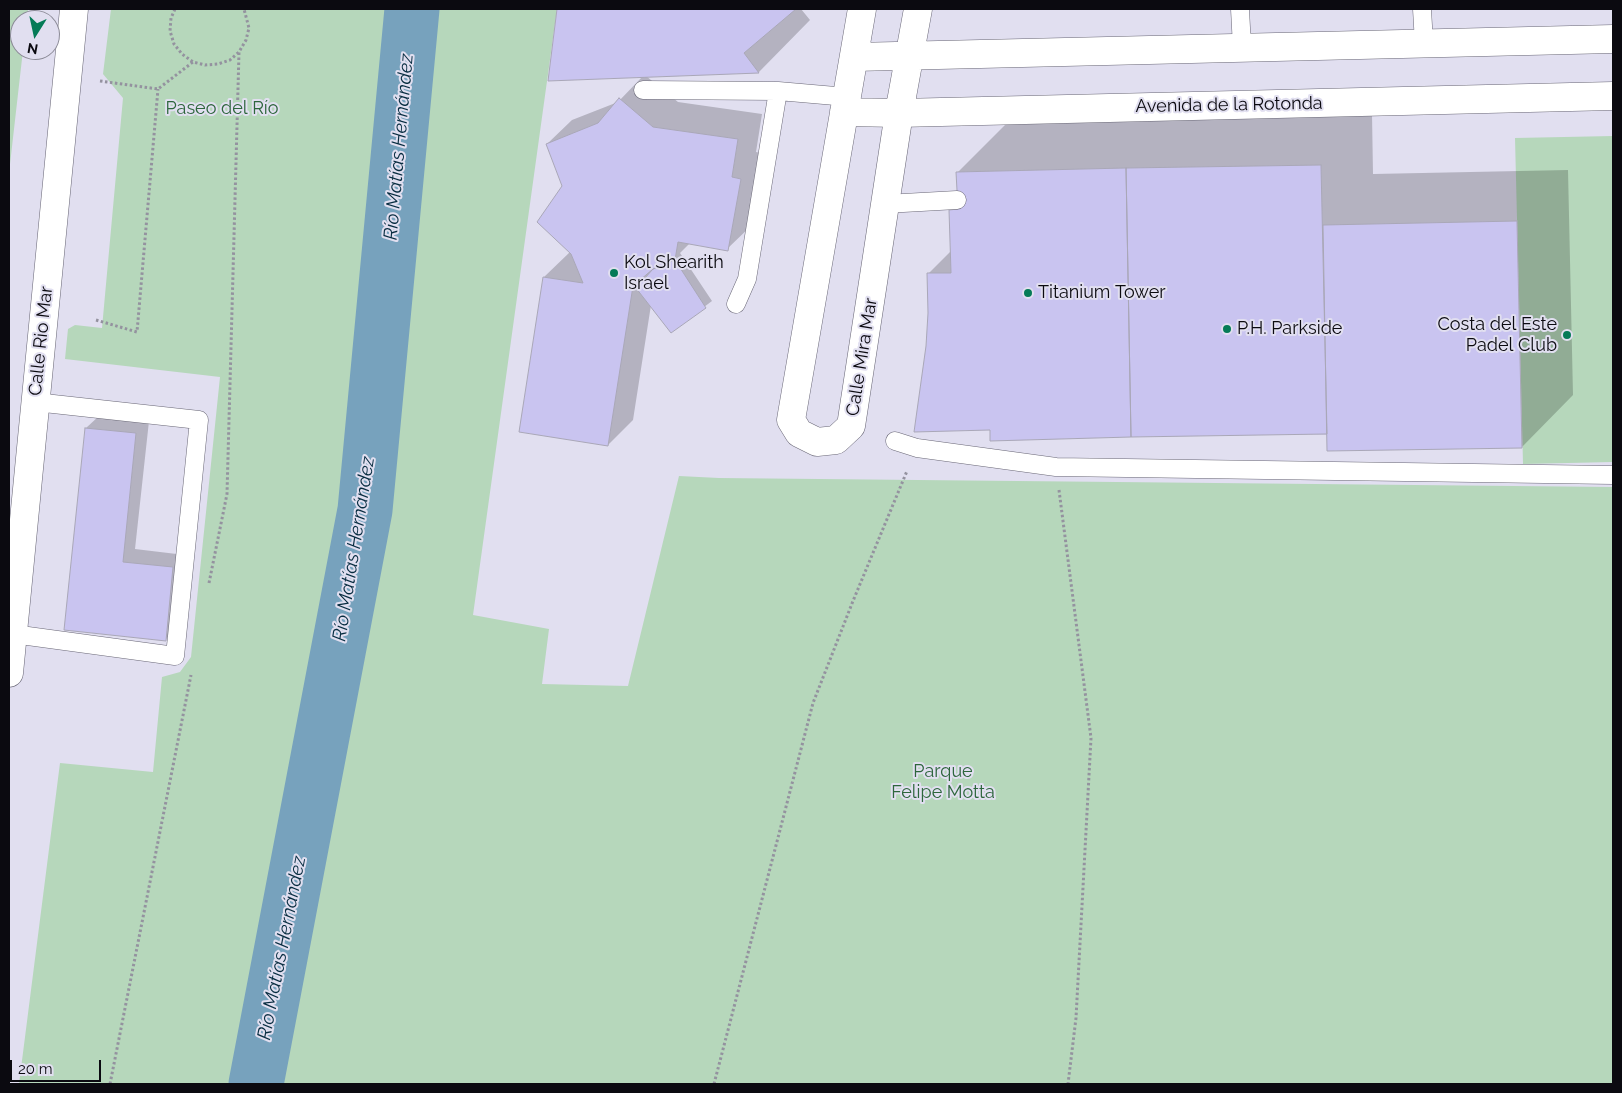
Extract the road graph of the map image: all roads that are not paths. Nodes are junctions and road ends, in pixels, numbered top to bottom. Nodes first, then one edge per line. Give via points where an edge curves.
1 (74, 9) edge
2 (862, 9) edge
3 (918, 9) edge
4 (1240, 9) edge
5 (1422, 9) edge
6 (1613, 38) edge
7 (1424, 43) junction
8 (1242, 47) junction
9 (909, 56) junction
10 (854, 57) junction
11 (643, 90) dead end
12 (778, 91) junction
13 (1613, 96) edge
14 (846, 105) junction
15 (899, 113) junction
16 (958, 200) dead end
17 (885, 204) junction
18 (736, 304) dead end
19 (35, 402) junction
20 (895, 441) dead end
21 (1613, 475) edge
22 (13, 634) junction
23 (9, 673) edge

1 - 19 street, Calle Rio Mar
2 - 10 street, Calle Mira Mar
3 - 9 street, Calle Mira Mar
4 - 8 lane
5 - 7 lane
6 - 7 street
7 - 8 street
8 - 9 street
9 - 10 street
9 - 15 street, Calle Mira Mar
10 - 14 street, Calle Mira Mar
11 - 12 lane
12 - 14 lane
12 - 18 lane via 747,279
13 - 15 street, Avenida de la Rotonda
14 - 15 street, Avenida de la Rotonda
14 - 17 street, Calle Mira Mar via 791,420 799,433 817,442 836,440 851,426
15 - 17 street, Calle Mira Mar
16 - 17 lane
19 - 22 street, Calle Rio Mar
19 - 22 lane via 199,420 175,656
20 - 21 lane via 917,448 1056,467
22 - 23 street, Calle Rio Mar

